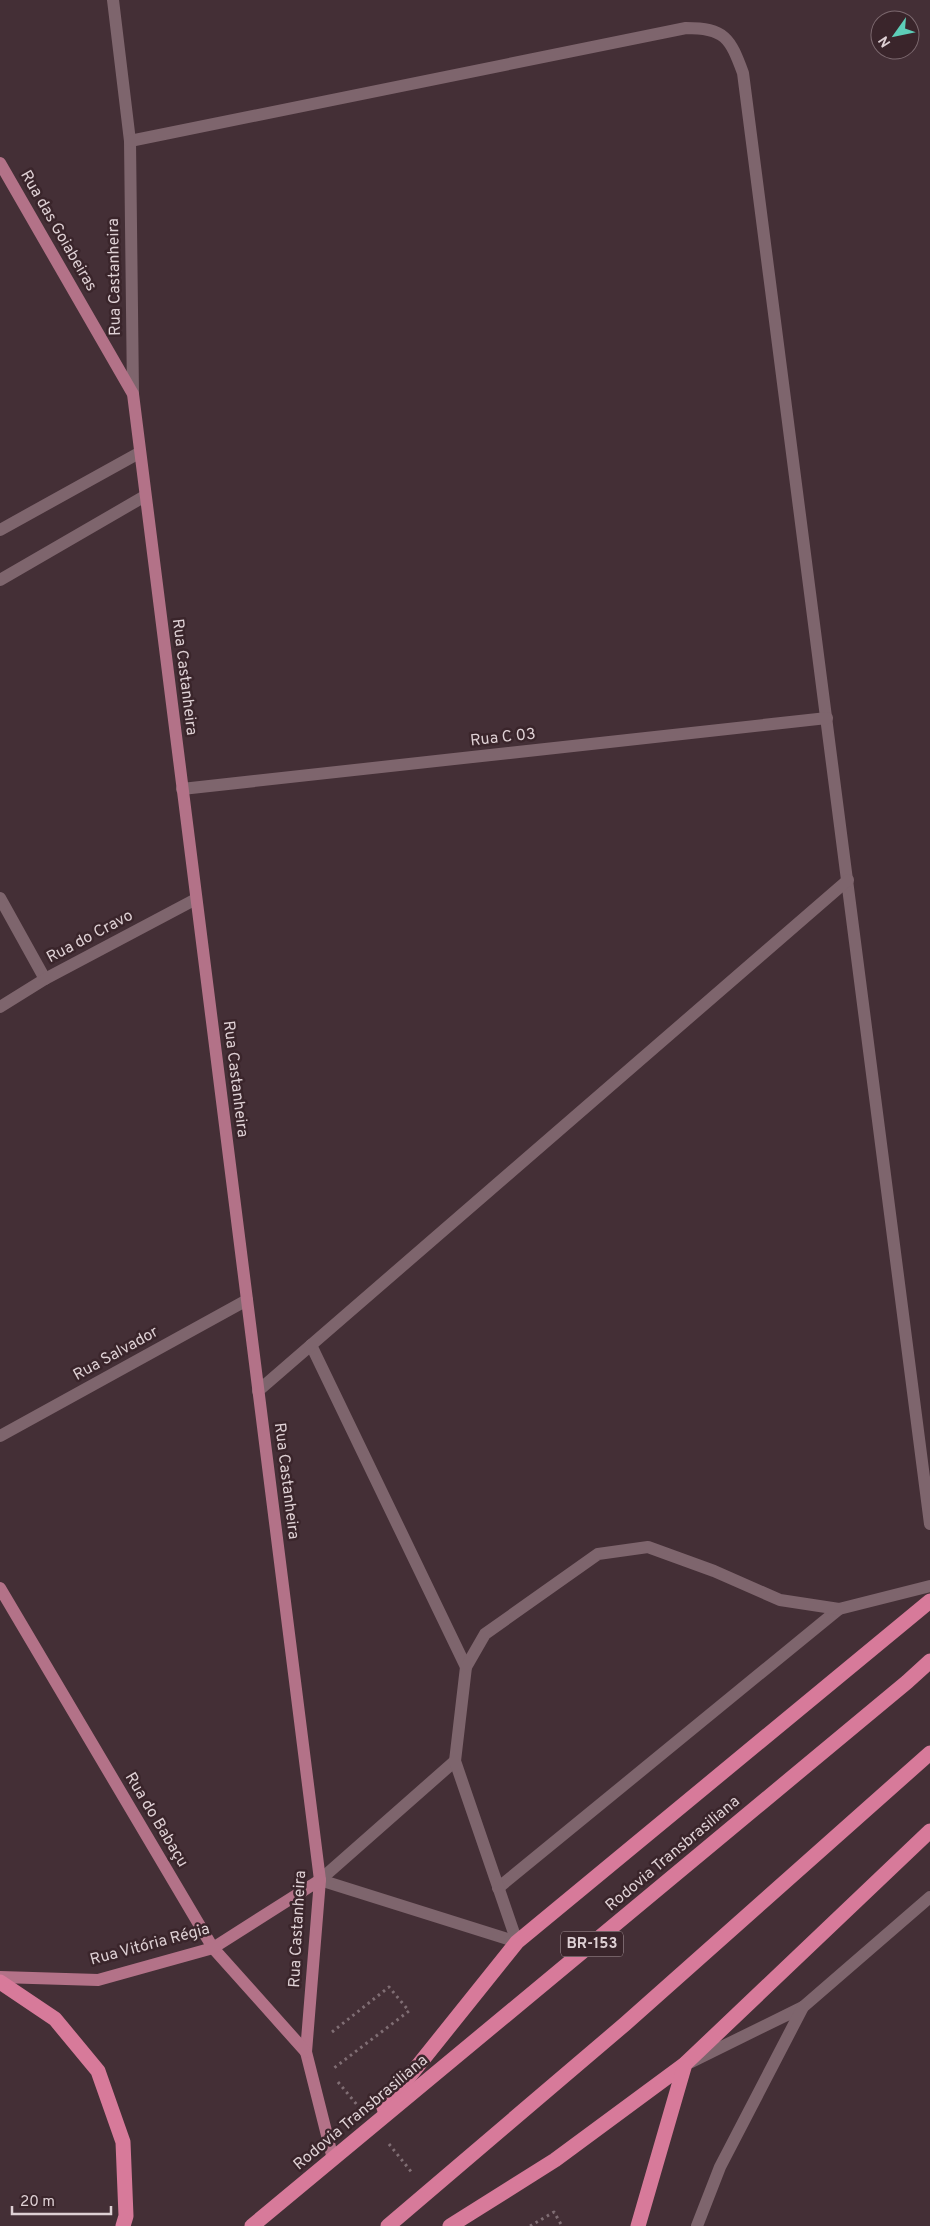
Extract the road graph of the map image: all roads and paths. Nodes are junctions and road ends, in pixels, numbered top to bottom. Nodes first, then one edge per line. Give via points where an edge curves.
1 (114, 0) edge
2 (130, 141) junction
3 (0, 163) edge
4 (133, 394) junction
5 (139, 453) junction
6 (145, 496) junction
7 (0, 530) edge
8 (0, 580) edge
9 (826, 718) junction
10 (182, 789) junction
11 (848, 880) junction
12 (0, 898) edge
13 (196, 899) junction
14 (45, 979) junction
15 (0, 1007) edge
16 (247, 1300) junction
17 (311, 1345) junction
18 (258, 1391) junction
19 (0, 1436) edge
20 (930, 1524) edge
21 (930, 1586) edge
22 (0, 1588) edge
23 (930, 1601) edge
24 (839, 1609) junction
25 (930, 1661) edge
26 (466, 1667) junction
27 (930, 1752) edge
28 (455, 1761) junction
29 (930, 1831) edge
30 (320, 1880) junction
31 (498, 1888) junction
32 (930, 1897) edge
33 (516, 1942) junction
34 (213, 1948) junction
35 (0, 1977) edge
36 (0, 1982) edge
37 (803, 2007) junction
38 (306, 2052) junction
39 (685, 2064) junction
40 (330, 2071) dead end
41 (336, 2079) dead end
42 (361, 2110) dead end
43 (364, 2133) junction
44 (386, 2141) dead end
45 (333, 2159) junction
46 (418, 2180) dead end
47 (123, 2226) edge
48 (252, 2226) edge
49 (388, 2226) edge
50 (450, 2226) edge
51 (530, 2226) edge
52 (562, 2226) edge
53 (638, 2226) edge
54 (697, 2226) edge

1 - 2 street, Rua Castanheira
2 - 4 street, Rua Castanheira
2 - 9 street via 686,28 708,28 723,35 735,52 743,73
3 - 4 main road, Rua das Goiabeiras
4 - 5 main road, Rua Castanheira
5 - 6 main road, Rua Castanheira
5 - 7 street
6 - 8 street
6 - 10 main road, Rua Castanheira
9 - 10 street, Rua C 03
9 - 11 street
10 - 13 main road, Rua Castanheira
11 - 17 street
11 - 20 street
12 - 14 street
13 - 14 street, Rua do Cravo
13 - 16 main road, Rua Castanheira
14 - 15 street, Rua do Cravo
16 - 18 main road, Rua Castanheira
16 - 19 street, Rua Salvador
17 - 18 street
17 - 26 street
18 - 30 main road, Rua Castanheira
21 - 24 street
22 - 34 main road, Rua do Babaçu
23 - 33 highway
24 - 26 street via 780,1600 648,1547 598,1554 485,1634
24 - 31 street
25 - 43 highway, Rodovia Transbrasiliana / BR-153
26 - 28 street
27 - 49 highway via 625,2024
28 - 30 street, Rua Vitória Régia
28 - 31 street
29 - 39 highway
30 - 33 street
30 - 34 main road, Rua Vitória Régia
30 - 38 main road, Rua Castanheira
31 - 33 street
32 - 37 street
33 - 43 highway
34 - 35 main road, Rua Vitória Régia via 98,1980
34 - 38 main road, Rua do Babaçu
36 - 47 highway via 55,2019 98,2071 123,2142 126,2216
37 - 39 street
37 - 54 street via 720,2167
38 - 40 path via 389,1987 409,2011
38 - 45 main road, Rua Castanheira
39 - 50 highway via 555,2160
39 - 53 highway
41 - 42 path
43 - 45 highway, Rodovia Transbrasiliana / BR-153
44 - 46 path
45 - 48 highway, Rodovia Transbrasiliana / BR-153
51 - 52 path via 554,2212

